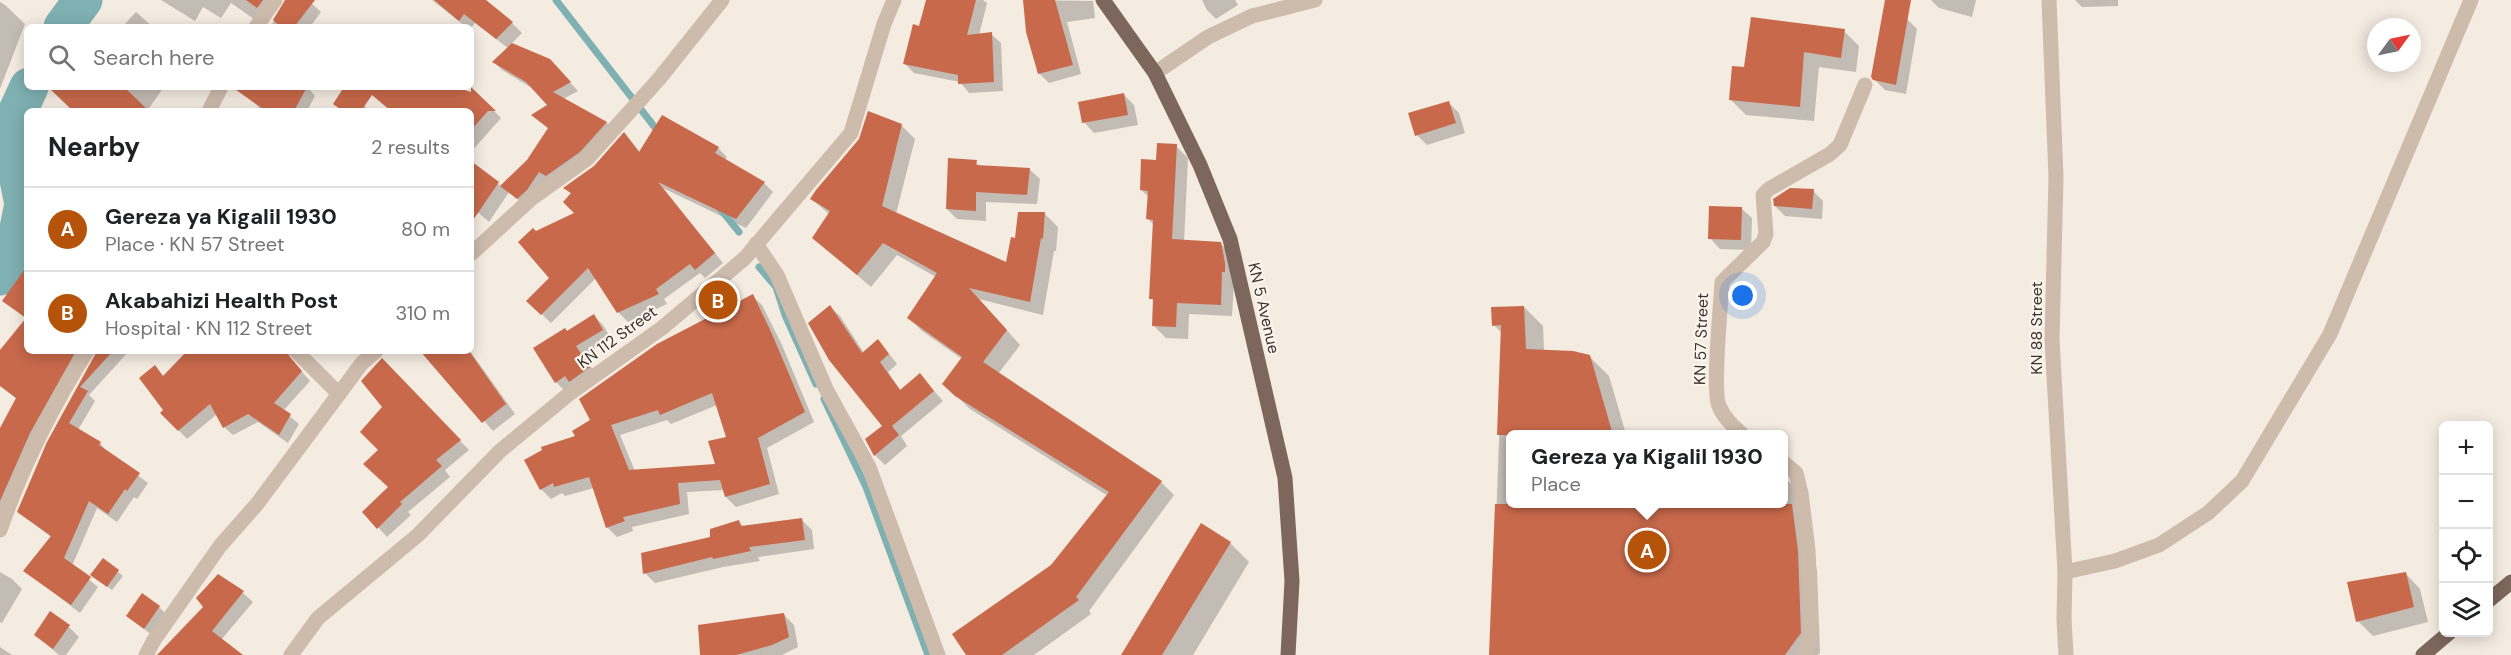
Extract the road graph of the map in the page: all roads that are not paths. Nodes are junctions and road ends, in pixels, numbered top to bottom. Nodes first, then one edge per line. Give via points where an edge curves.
1 (275, 0) edge
2 (722, 0) edge
3 (894, 0) edge
4 (1103, 0) edge
5 (1315, 0) edge
6 (2049, 0) edge
7 (2471, 0) edge
8 (258, 24) edge
9 (1155, 74) junction
10 (1865, 85) dead end
11 (220, 90) edge
12 (210, 108) edge
13 (756, 244) junction
14 (474, 251) edge
15 (85, 354) edge
16 (299, 354) edge
17 (372, 354) edge
18 (339, 393) junction
19 (1737, 430) edge
20 (1788, 466) edge
21 (0, 530) edge
22 (2065, 572) junction
23 (2511, 582) edge
24 (2493, 597) edge
25 (2445, 637) edge
26 (146, 655) edge
27 (291, 655) edge
28 (938, 655) edge
29 (1288, 655) edge
30 (1805, 655) edge
31 (2066, 655) edge
32 (2423, 655) edge

1 - 8 street
2 - 14 street via 587,159 531,199
3 - 13 street, KN 112 Street via 851,133
4 - 9 main road, KN 5 Avenue
5 - 9 street via 1252,16 1209,37
6 - 22 street, KN 88 Street via 2056,177 2052,340
7 - 22 street via 2330,334 2242,480 2208,513 2159,545 2115,561
9 - 29 main road, KN 5 Avenue via 1200,165 1230,239 1285,478 1292,581
10 - 19 street, KN 57 Street via 1840,145 1763,195 1763,242 1722,282 1718,405
11 - 12 street
13 - 27 street, KN 112 Street via 745,258 662,328 569,394 500,451 418,535 318,618
13 - 28 street via 777,275 826,388 869,467
15 - 21 street via 39,437
16 - 18 street
17 - 18 street
18 - 26 street via 257,504 220,546
20 - 30 street via 1796,473 1801,493 1808,550 1811,633
22 - 31 street, KN 88 Street
23 - 24 main road
25 - 32 main road

